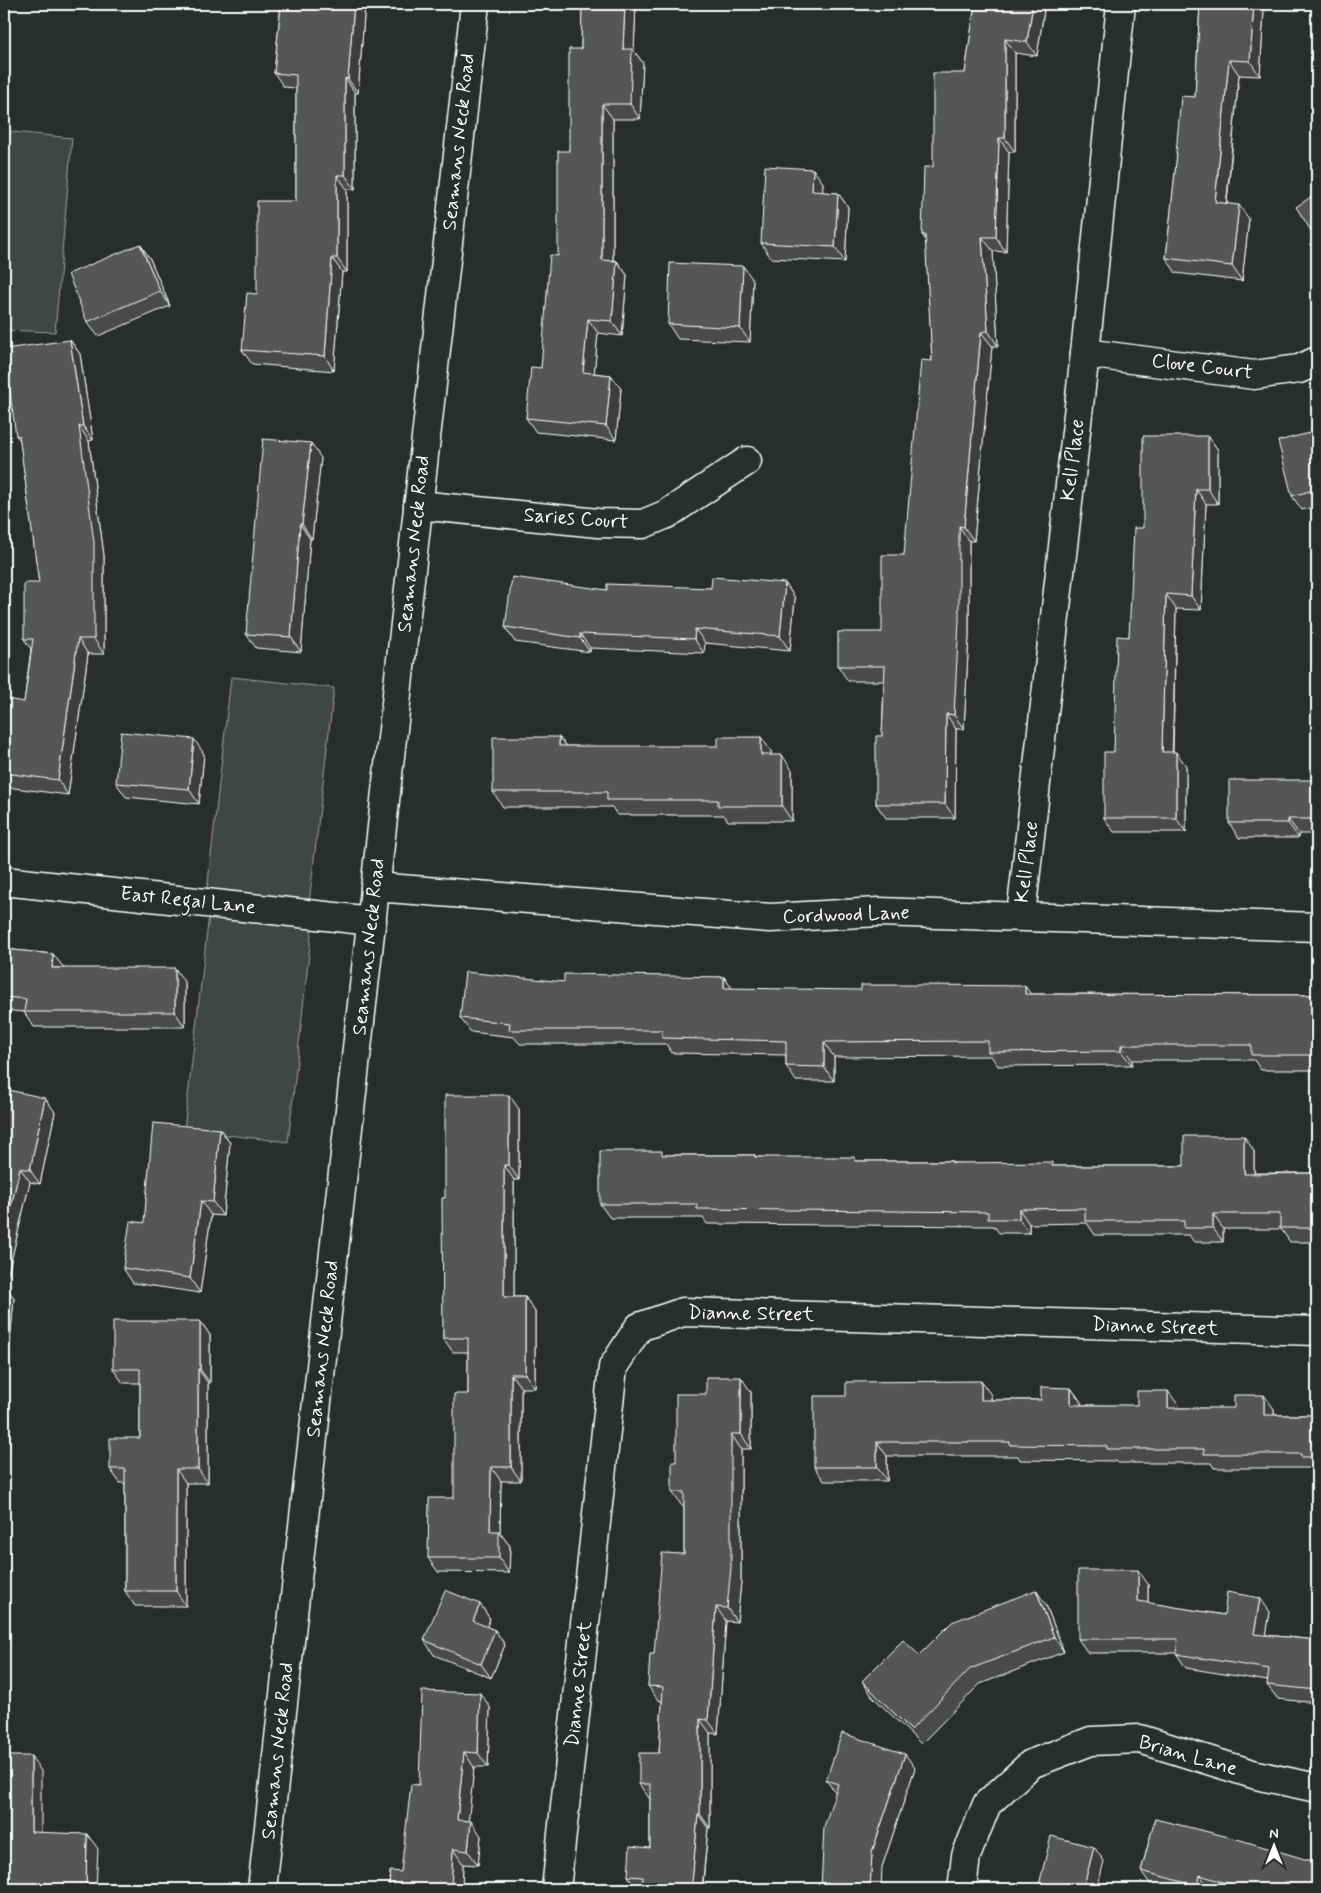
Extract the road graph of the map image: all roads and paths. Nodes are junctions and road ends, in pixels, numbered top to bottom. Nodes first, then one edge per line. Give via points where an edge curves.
1 (475, 4) edge
2 (1122, 4) edge
3 (1085, 353) junction
4 (1317, 360) edge
5 (747, 461) dead end
6 (418, 505) junction
7 (4, 881) edge
8 (375, 887) junction
9 (1021, 916) junction
10 (372, 921) junction
11 (1317, 926) edge
12 (1317, 1331) edge
13 (1317, 1788) edge
14 (262, 1889) edge
15 (556, 1889) edge
16 (962, 1889) edge

1 - 6 street, Seamans Neck Road
2 - 3 street, Kell Place
3 - 4 street, Clove Court via 1254,375 1300,369
3 - 9 street, Kell Place
5 - 6 street, Saries Court via 667,514 643,524 598,523
6 - 8 street, Seamans Neck Road
7 - 10 street, East Regal Lane
8 - 9 street, Cordwood Lane via 770,918 879,912
8 - 10 street, Seamans Neck Road
9 - 11 street, Cordwood Lane
10 - 14 street, Seamans Neck Road
12 - 15 street, Dianne Street via 683,1312 639,1327 613,1367
13 - 16 street, Brian Lane via 1256,1775 1140,1739 1091,1740 1031,1764 987,1804 966,1856

